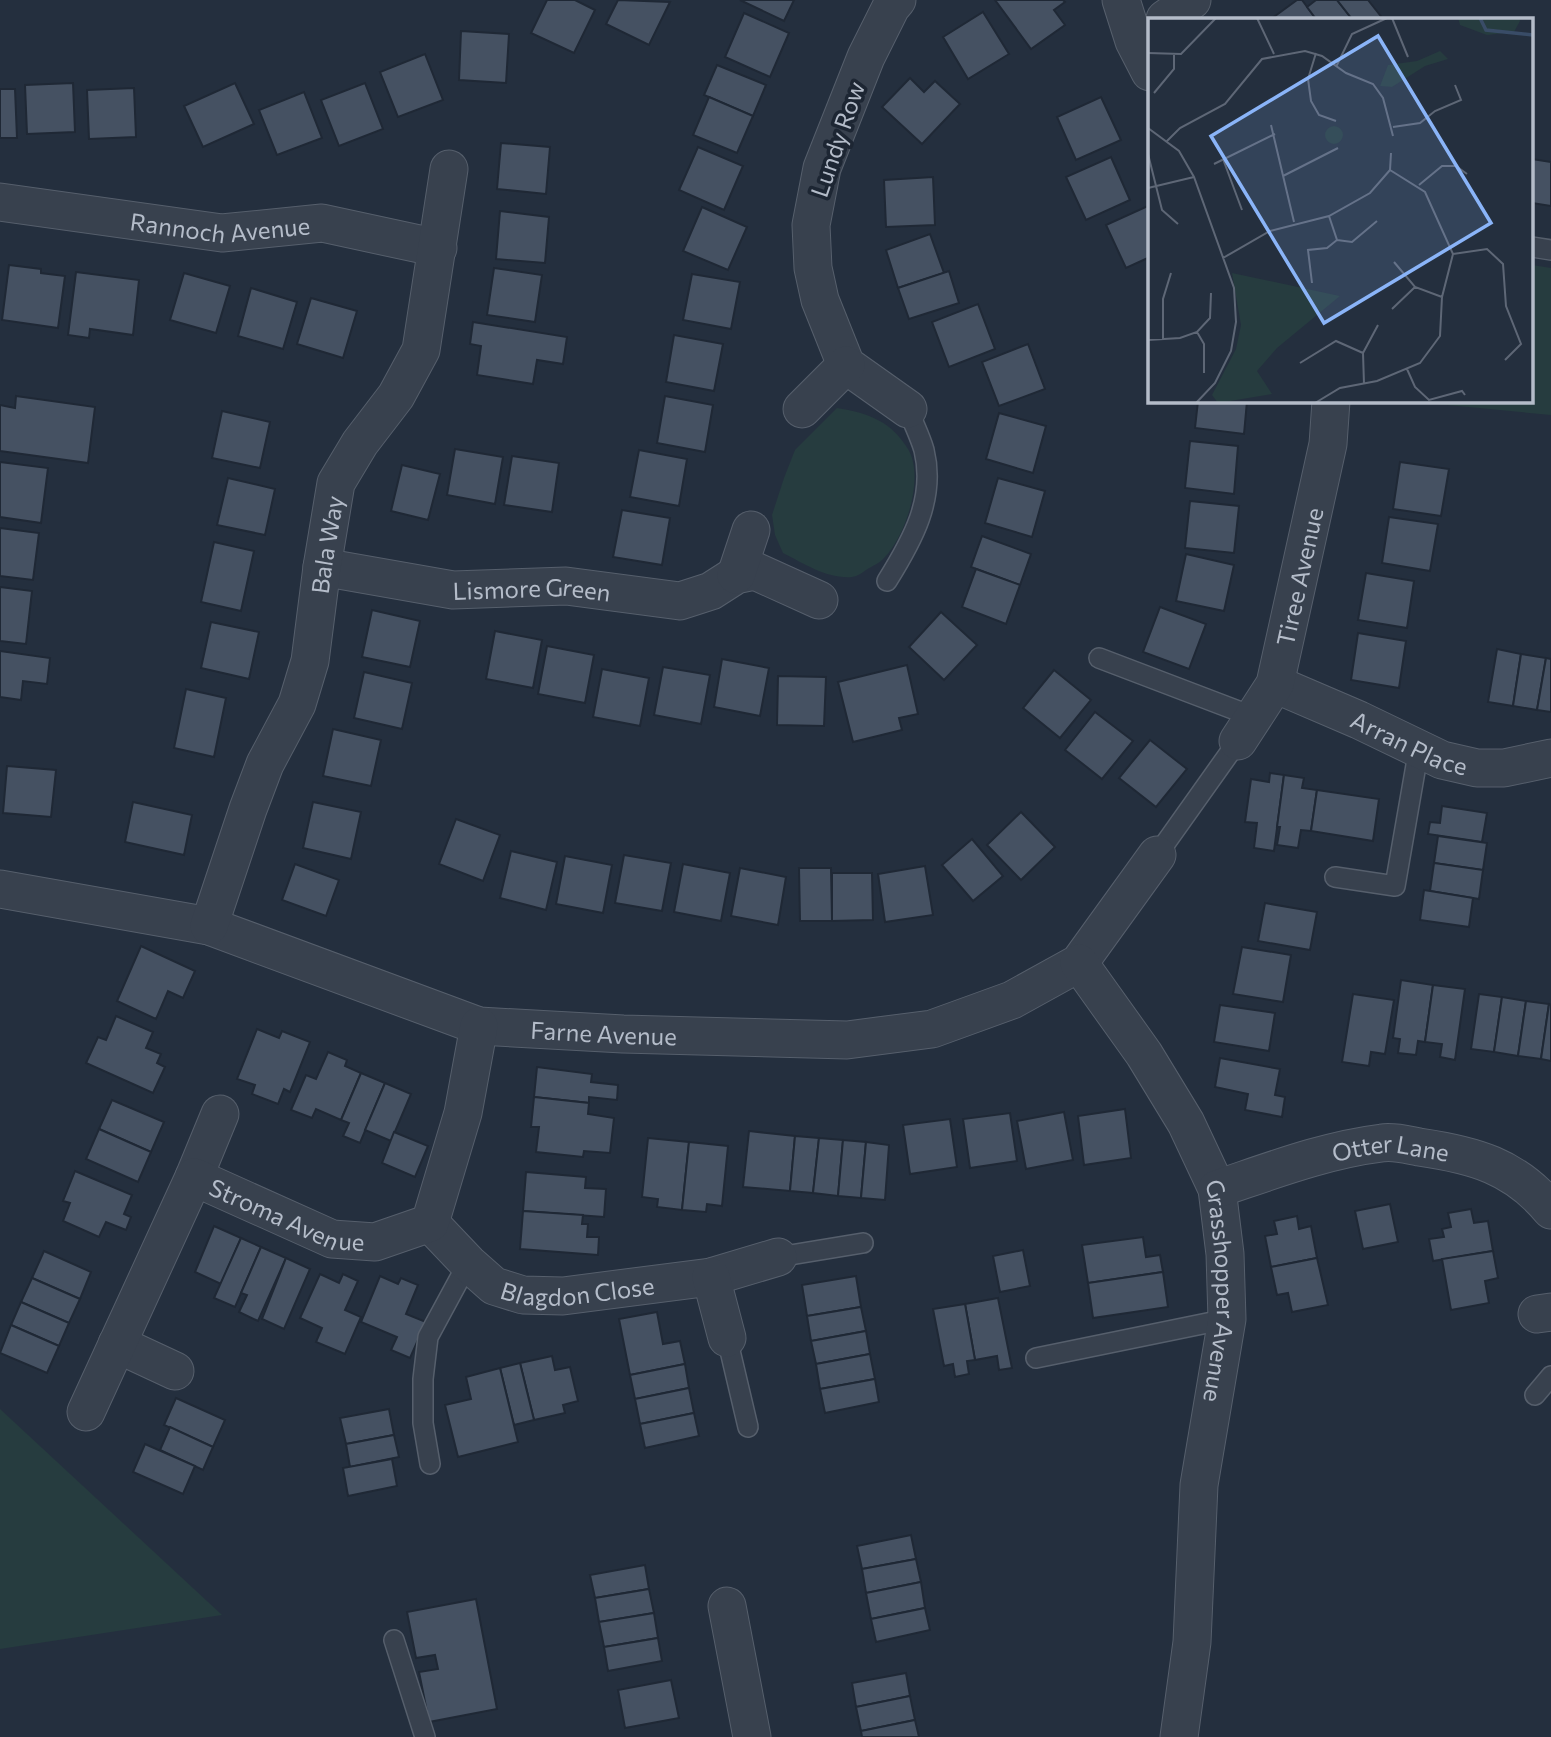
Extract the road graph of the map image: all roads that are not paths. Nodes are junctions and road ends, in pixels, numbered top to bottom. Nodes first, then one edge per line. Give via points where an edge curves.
1 (897, 0) edge
2 (1121, 0) edge
3 (1192, 0) edge
4 (1166, 18) edge
5 (1142, 35) edge
6 (1148, 63) edge
7 (449, 169) dead end
8 (0, 202) edge
9 (438, 247) junction
10 (846, 365) junction
11 (1331, 402) edge
12 (802, 409) dead end
13 (908, 410) joint
14 (751, 530) dead end
15 (322, 567) junction
16 (736, 575) junction
17 (887, 581) dead end
18 (819, 600) dead end
19 (1098, 658) dead end
20 (1275, 684) junction
21 (1246, 729) junction
22 (1419, 748) junction
23 (1551, 758) edge
24 (1157, 855) joint
25 (1335, 877) dead end
26 (0, 889) edge
27 (209, 926) junction
28 (1079, 963) junction
29 (479, 1026) junction
30 (220, 1114) dead end
31 (194, 1177) junction
32 (1217, 1189) junction
33 (1550, 1207) edge
34 (430, 1223) junction
35 (863, 1243) dead end
36 (778, 1257) joint
37 (468, 1264) junction
38 (711, 1277) junction
39 (1227, 1319) junction
40 (727, 1338) joint
41 (117, 1345) junction
42 (1036, 1358) dead end
43 (175, 1371) dead end
44 (1551, 1376) edge
45 (1535, 1395) dead end
46 (86, 1412) dead end
47 (748, 1427) dead end
48 (430, 1464) dead end
49 (727, 1606) dead end
50 (394, 1640) dead end
51 (425, 1737) edge
52 (752, 1737) edge
53 (1179, 1737) edge

1 - 10 street, Lundy Row via 866,57 826,157 811,225 820,300
2 - 5 street
3 - 4 street
5 - 6 street
7 - 9 street, Bala Way
8 - 9 street, Rannoch Avenue via 222,233 322,223
9 - 15 street, Bala Way via 421,349 396,396 337,483
10 - 12 street
10 - 13 street
11 - 20 street, Tiree Avenue via 1328,444
13 - 17 lane via 924,450 928,484 908,548
14 - 16 street
15 - 16 street, Lismore Green via 453,590 566,586 680,601 710,591
15 - 27 street, Bala Way via 310,662 297,704 265,764
16 - 18 street via 755,571
19 - 21 lane
20 - 21 street, Tiree Avenue
20 - 22 street, Arran Place
21 - 24 lane
22 - 23 street, Arran Place via 1442,760 1477,768 1504,768
22 - 25 lane via 1395,886
24 - 28 street, Farne Avenue
26 - 27 street, Farne Avenue
27 - 29 street, Farne Avenue
28 - 29 street, Farne Avenue via 1012,1000 932,1029 847,1040
28 - 32 street, Grasshopper Avenue via 1144,1054 1186,1123
29 - 34 street via 463,1113
30 - 31 street, Stroma Avenue
31 - 34 street, Stroma Avenue via 332,1239 374,1242
31 - 41 street, Stroma Avenue
32 - 33 street, Otter Lane via 1308,1158 1385,1142 1451,1152 1500,1167 1530,1186
32 - 39 street, Grasshopper Avenue
34 - 37 street, Blagdon Close
35 - 36 lane
36 - 38 street, Blagdon Close
37 - 38 street, Blagdon Close via 494,1286 523,1295 562,1296
37 - 48 lane via 428,1337 423,1423
38 - 40 street
39 - 42 lane
39 - 53 street, Grasshopper Avenue via 1199,1485 1192,1642
40 - 47 lane
41 - 43 street
41 - 46 street, Stroma Avenue
44 - 45 lane
49 - 52 street
50 - 51 lane

